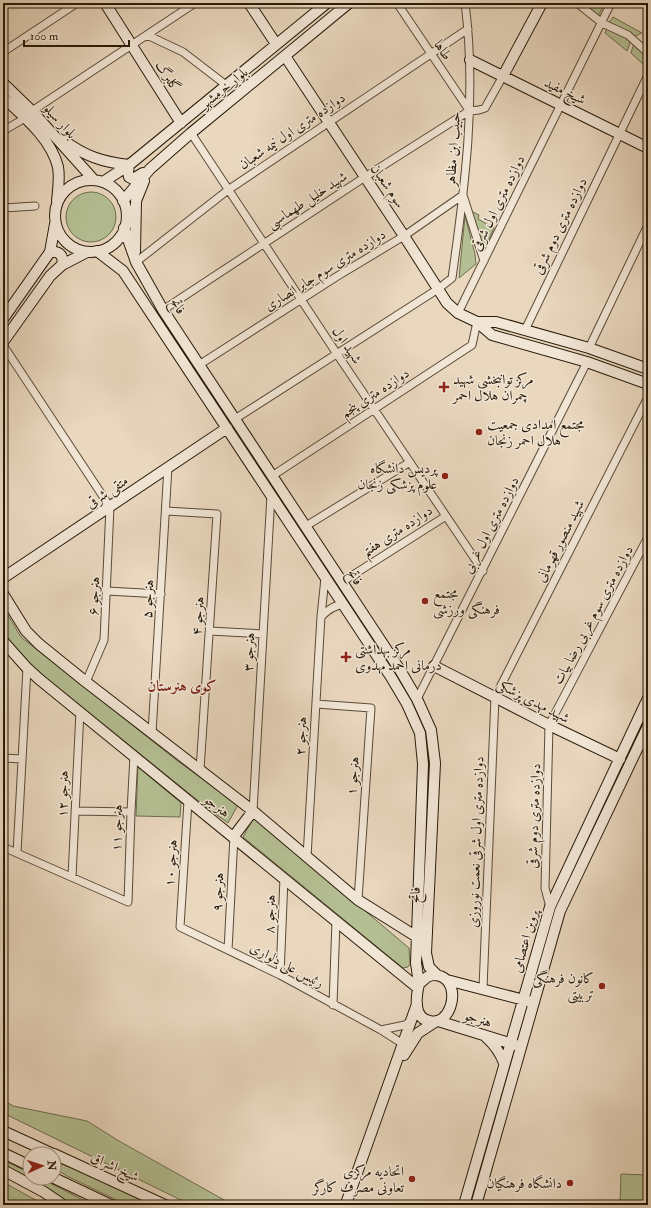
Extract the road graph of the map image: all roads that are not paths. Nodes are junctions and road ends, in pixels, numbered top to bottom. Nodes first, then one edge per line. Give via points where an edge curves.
1 (77, 3) edge
2 (105, 3) edge
3 (195, 3) edge
4 (249, 3) edge
5 (326, 3) edge
6 (349, 3) edge
7 (397, 3) edge
8 (465, 3) edge
9 (542, 3) edge
10 (577, 3) edge
11 (611, 3) edge
12 (602, 23) junction
13 (468, 29) junction
14 (147, 35) junction
15 (276, 44) junction
16 (132, 45) junction
17 (3, 52) edge
18 (648, 53) edge
19 (431, 54) junction
20 (285, 56) junction
21 (470, 60) junction
22 (648, 75) edge
23 (503, 76) junction
24 (3, 83) edge
25 (226, 85) junction
26 (3, 97) edge
27 (561, 105) junction
28 (469, 110) junction
29 (28, 114) junction
30 (329, 122) junction
31 (181, 123) junction
32 (49, 130) junction
33 (3, 132) edge
34 (190, 133) junction
35 (619, 134) junction
36 (648, 148) edge
37 (129, 165) junction
38 (150, 169) junction
39 (365, 177) junction
40 (99, 181) junction
41 (228, 190) junction
42 (464, 195) junction
43 (123, 201) junction
44 (35, 206) dead end
45 (57, 206) junction
46 (3, 208) edge
47 (55, 222) junction
48 (648, 225) edge
49 (124, 228) junction
50 (404, 236) junction
51 (264, 244) junction
52 (92, 251) junction
53 (50, 252) junction
54 (484, 261) junction
55 (136, 262) junction
56 (62, 265) junction
57 (438, 289) junction
58 (301, 300) junction
59 (163, 310) junction
60 (458, 313) junction
61 (4, 316) edge
62 (477, 322) junction
63 (525, 330) junction
64 (3, 342) edge
65 (3, 345) edge
66 (589, 348) junction
67 (337, 354) junction
68 (587, 362) junction
69 (199, 365) junction
70 (648, 369) edge
71 (648, 384) edge
72 (648, 397) edge
73 (374, 408) junction
74 (235, 419) junction
75 (227, 428) junction
76 (410, 462) junction
77 (168, 467) junction
78 (272, 476) junction
79 (271, 495) junction
80 (110, 507) junction
81 (166, 511) junction
82 (446, 516) junction
83 (306, 526) junction
84 (648, 537) edge
85 (483, 570) junction
86 (325, 577) junction
87 (3, 578) edge
88 (342, 582) junction
89 (107, 591) junction
90 (3, 594) edge
91 (161, 594) junction
92 (343, 604) junction
93 (322, 616) junction
94 (210, 631) junction
95 (263, 634) junction
96 (3, 641) edge
97 (434, 666) junction
98 (27, 668) junction
99 (86, 682) junction
100 (495, 697) junction
101 (648, 698) edge
102 (418, 699) junction
103 (316, 704) junction
104 (80, 711) junction
105 (549, 725) junction
106 (648, 726) edge
107 (431, 730) junction
108 (152, 733) junction
109 (420, 733) junction
110 (134, 755) junction
111 (3, 758) edge
112 (22, 759) junction
113 (620, 759) junction
114 (200, 770) junction
115 (188, 801) junction
116 (253, 810) junction
117 (75, 811) junction
118 (131, 812) junction
119 (234, 836) junction
120 (3, 847) edge
121 (17, 853) junction
122 (307, 857) junction
123 (72, 877) junction
124 (284, 878) junction
125 (358, 900) junction
126 (550, 907) junction
127 (336, 921) junction
128 (180, 927) joint
129 (422, 938) junction
130 (228, 950) junction
131 (280, 975) junction
132 (436, 975) junction
133 (447, 980) junction
134 (418, 986) junction
135 (483, 988) junction
136 (522, 1000) junction
137 (534, 1003) junction
138 (417, 1004) junction
139 (333, 1005) junction
140 (411, 1020) junction
141 (436, 1021) junction
142 (381, 1030) junction
143 (483, 1035) junction
144 (510, 1043) junction
145 (403, 1044) junction
146 (521, 1046) junction
147 (504, 1063) junction
148 (394, 1070) junction
149 (3, 1131) edge
150 (36, 1146) edge
151 (3, 1154) edge
152 (62, 1158) edge
153 (22, 1162) edge
154 (3, 1170) edge
155 (62, 1182) edge
156 (347, 1204) edge
157 (63, 1205) edge
158 (111, 1205) edge
159 (165, 1205) edge
160 (464, 1205) edge
161 (476, 1205) edge

1 - 17 street
2 - 16 main road, گلبرگ
3 - 14 street
4 - 15 main road
5 - 15 main road, بلوار خرمشهر
6 - 20 main road, بلوار خرمشهر
7 - 19 street, طاها
8 - 13 street, حبیب ابن مظاهر
9 - 23 main road
10 - 12 street
11 - 12 street
12 - 18 street via 628,36
12 - 27 street
13 - 19 street, دوازده متری اول نیمه شعبان
13 - 21 street, حبیب ابن مظاهر
14 - 16 street
14 - 25 street via 183,52
15 - 25 main road, بلوار خرمشهر
16 - 29 street
16 - 31 main road, گلبرگ
19 - 28 street, طاها
19 - 30 street, دوازده متری اول نیمه شعبان
20 - 30 main road, سوم شعبان
20 - 34 main road, بلوار خرمشهر
21 - 23 main road, شیخ مفید
21 - 28 street, حبیب ابن مظاهر
22 - 35 street, دوازده متری دوم شرقی
23 - 27 main road, شیخ مفید
23 - 28 street, شهید خلیل طهماسبی via 485,108
24 - 29 main road, بلوار سیلو
25 - 31 main road, بلوار خرمشهر
26 - 29 main road, بلوار سیلو
27 - 35 main road, شیخ مفید
27 - 54 street, دوازده متری اول شرقی
28 - 39 street, شهید خلیل طهماسبی
28 - 42 street, حبیب ابن مظاهر
29 - 32 main road, بلوار سیلو
29 - 33 street
29 - 45 main road, بلوار سیلو via 58,167
30 - 39 main road, سوم شعبان
30 - 41 street, دوازده متری اول نیمه شعبان
31 - 37 main road, بلوار خرمشهر
32 - 37 main road via 96,159
32 - 40 main road, بلوار سیلو
34 - 38 main road, بلوار خرمشهر
34 - 41 street, شهید اول
35 - 36 main road, شیخ مفید
35 - 63 street, دوازده متری دوم شرقی
37 - 38 main road via 129,177 134,178
37 - 40 main road, بلوار خرمشهر
38 - 43 main road, بلوار خرمشهر
38 - 55 main road via 136,201
39 - 50 main road, سوم شعبان
39 - 51 street, شهید خلیل طهماسبی
40 - 43 main road via 115,190
40 - 45 main road via 85,180 76,183 62,195
41 - 51 street, شهید اول
41 - 55 street, دوازده متری اول نیمه شعبان
42 - 50 street, دوازده متری سوم جابر انصاری
42 - 54 street
42 - 57 street, حبیب ابن مظاهر via 452,278
43 - 49 main road via 126,210
44 - 46 street
45 - 47 main road
47 - 52 main road via 66,242 78,250
47 - 53 main road
48 - 66 street
49 - 52 main road via 114,244
49 - 55 main road, فاتح
50 - 57 main road, سوم شعبان
50 - 58 street, دوازده متری سوم جابر انصاری
51 - 58 street, شهید اول
51 - 59 street
52 - 56 main road
52 - 75 main road, فاتح via 123,271
53 - 56 main road via 61,254 64,260
53 - 61 main road
54 - 60 street, دوازده متری اول شرقی
55 - 59 main road, فاتح
56 - 64 main road via 50,276
57 - 60 main road, سوم شعبان via 447,303
57 - 67 street, حبیب ابن مظاهر
58 - 67 street, شهید اول
58 - 69 street, دوازده متری سوم جابر انصاری
59 - 69 main road, فاتح
60 - 62 main road, سوم شعبان
62 - 63 main road, سوم شعبان via 496,322
62 - 68 main road, سوم شعبان via 492,335
62 - 73 street, دوازده متری پنجم via 472,345
63 - 66 main road, سوم شعبان
65 - 80 street
66 - 70 main road, سوم شعبان
67 - 73 street, شهید اول
67 - 74 street, حبیب ابن مظاهر
68 - 71 main road, سوم شعبان
68 - 85 street, دوازده متری اول غربی
69 - 74 main road, فاتح
72 - 100 street, شهید منصور قهرمانی
73 - 76 street, شهید اول
73 - 78 street, دوازده متری پنجم
74 - 78 main road, فاتح
75 - 77 main road, متقی شرقی
75 - 79 main road, فاتح
76 - 82 street, شهید اول
76 - 83 street
77 - 80 main road, متقی شرقی
77 - 81 street, هنرجو ۵
78 - 83 main road, فاتح
79 - 86 main road, فاتح
79 - 95 street, هنرجو ۳
80 - 87 main road, متقی شرقی
80 - 89 street, هنرجو ۶
81 - 91 street, هنرجو ۵
81 - 94 street, هنرجو ۴ via 217,514
82 - 85 street, شهید اول
82 - 88 street, دوازده متری هفتم
83 - 88 main road, فاتح
84 - 105 street, دوازده متری سوم غربی رضا بیات
85 - 97 street, دوازده متری اول غربی
86 - 92 main road, فاتح
86 - 93 street, هنرجو ۲
88 - 102 main road, فاتح
89 - 91 street
89 - 99 street, هنرجو ۶ via 104,640
90 - 99 main road, هنرجو via 26,631
91 - 108 street, هنرجو ۵
92 - 93 street via 331,608
92 - 109 main road, فاتح via 407,704
93 - 103 street, هنرجو ۲
94 - 95 street
94 - 114 street, هنرجو ۴
95 - 116 street, هنرجو ۳
96 - 98 main road, هنرجو
97 - 100 main road, شهید مهدی پزشکی
97 - 102 street, دوازده متری اول غربی
98 - 104 main road, هنرجو
98 - 112 street
99 - 108 main road, هنرجو
100 - 105 main road, شهید مهدی پزشکی
100 - 135 street, دوازده متری اول شرقی نعمت نوروزی
101 - 113 main road, پروین اعتصامی
102 - 107 main road, فاتح
103 - 122 street, هنرجو ۲
103 - 125 street, هنرجو ۱ via 371,708
104 - 110 main road, هنرجو
104 - 117 street, هنرجو ۱۲
105 - 113 main road, شهید مهدی پزشکی
105 - 126 street, دوازده متری دوم شرقی via 545,888
106 - 137 main road, پروین اعتصامی via 560,911
107 - 109 main road
107 - 129 main road, فاتح via 435,763
108 - 114 main road, هنرجو
109 - 129 main road, فاتح via 423,764
110 - 115 main road, هنرجو
110 - 118 street, هنرجو ۱۱
111 - 112 street
112 - 121 street
113 - 126 main road, پروین اعتصامی
114 - 116 main road, هنرجو
115 - 119 main road, هنرجو
115 - 128 street, هنرجو ۱۰
116 - 119 main road
116 - 122 main road, هنرجو
117 - 118 street
117 - 123 street, هنرجو ۱۲
118 - 123 street, هنرجو ۱۱ via 128,902
119 - 124 main road, هنرجو
119 - 130 street, هنرجو ۹
120 - 121 street
121 - 123 street
122 - 125 main road, هنرجو
124 - 127 main road, هنرجو
124 - 131 street, هنرجو ۸
125 - 129 main road, هنرجو
126 - 136 main road, پروین اعتصامی
127 - 134 main road, هنرجو
127 - 139 street
128 - 130 street, رئیس علی دلواری
129 - 132 main road, فاتح via 429,967
129 - 134 main road, فاتح via 416,964
130 - 131 street, رئیس علی دلواری
131 - 139 street, رئیس علی دلواری
132 - 133 main road
132 - 134 main road via 427,977
133 - 135 main road
133 - 141 main road via 451,986 451,1001 448,1012
134 - 138 main road
135 - 136 main road
136 - 137 main road
136 - 144 main road, پروین اعتصامی
137 - 146 main road, پروین اعتصامی
138 - 140 main road
138 - 141 main road via 422,1018 426,1021
139 - 142 street, رئیس علی دلواری
140 - 142 street via 405,1025
140 - 145 main road
141 - 143 main road, هنرجو
141 - 148 main road via 418,1033
142 - 145 street, رئیس علی دلواری
143 - 144 main road, هنرجو
143 - 147 main road via 495,1046
144 - 146 main road, هنرجو
144 - 147 main road, پروین اعتصامی
145 - 148 main road
146 - 161 main road, پروین اعتصامی
147 - 160 main road, پروین اعتصامی
148 - 156 main road
149 - 150 main road, شیخ اشراق
151 - 153 main road
152 - 159 main road, شیخ اشراق
154 - 157 main road
155 - 158 main road

